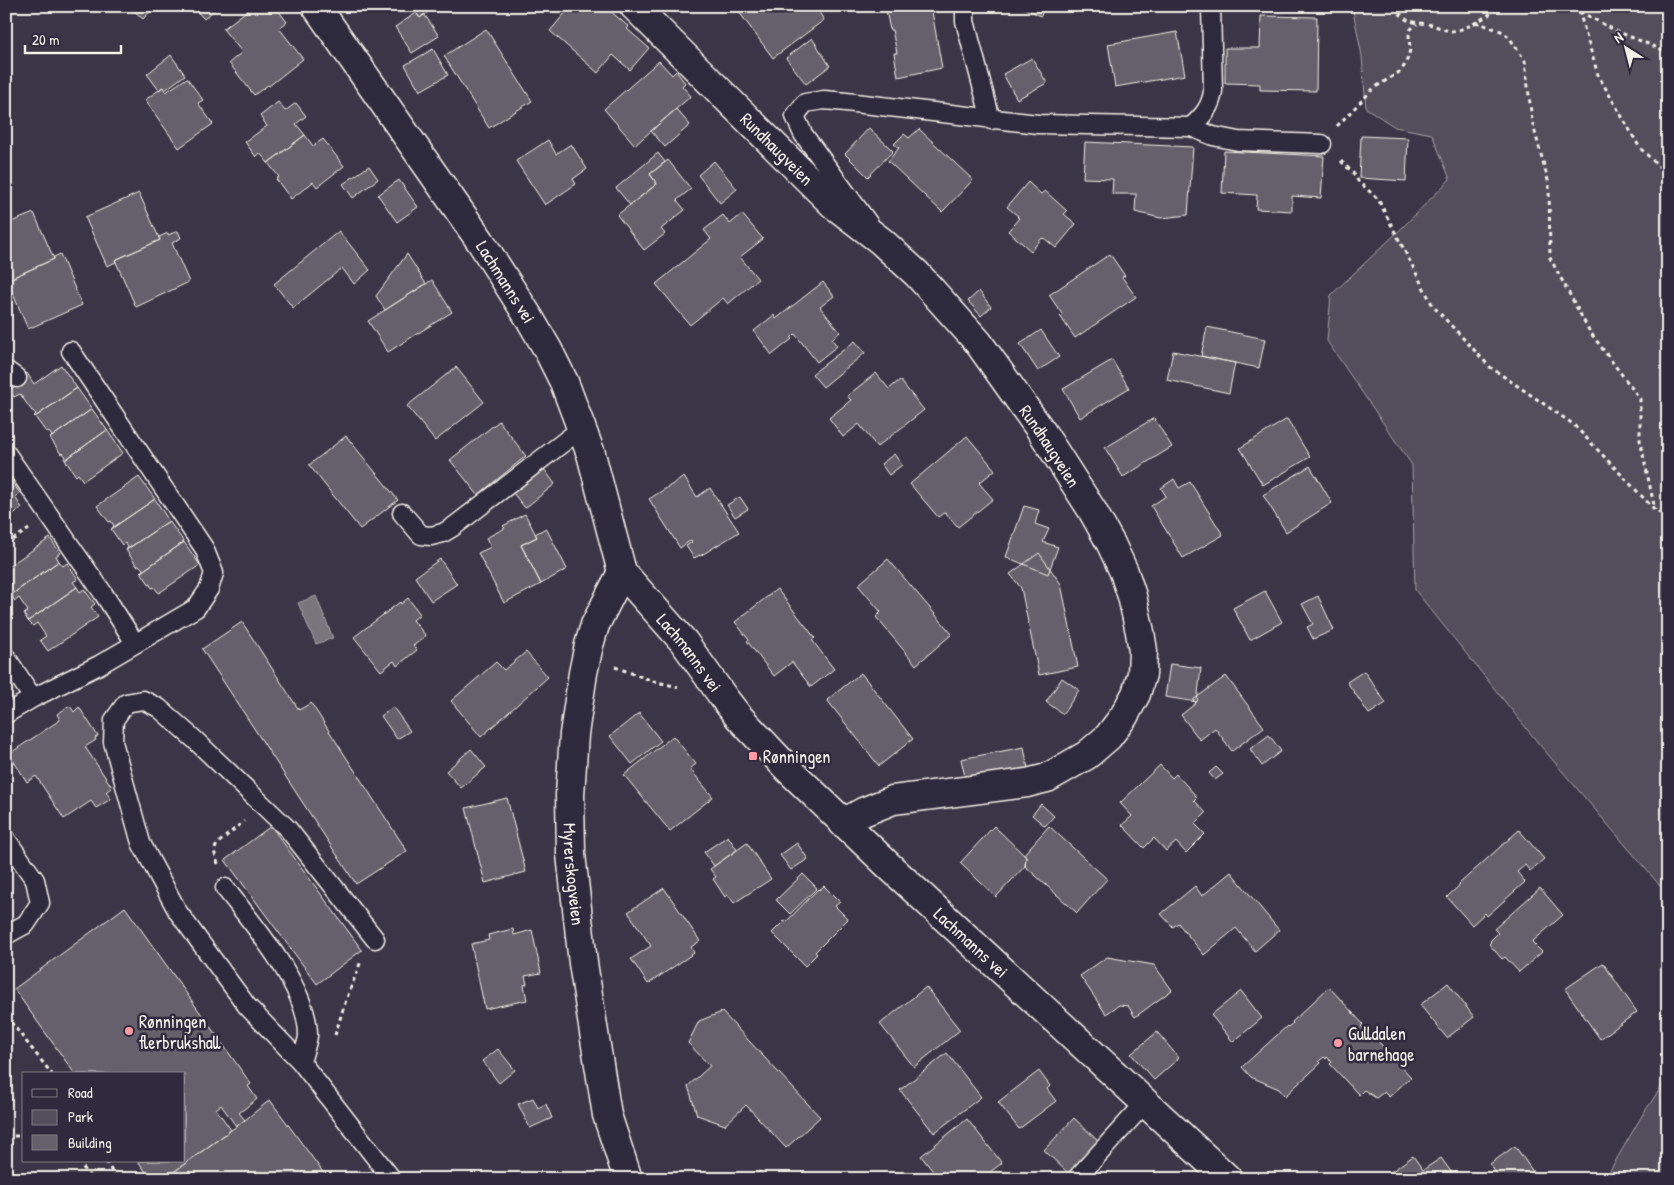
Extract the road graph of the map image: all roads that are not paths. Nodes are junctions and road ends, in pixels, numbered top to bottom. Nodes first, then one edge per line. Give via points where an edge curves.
1 (316, 6) edge
2 (634, 6) edge
3 (965, 6) edge
4 (1211, 6) edge
5 (991, 120) junction
6 (1191, 127) junction
7 (1322, 144) road end
8 (881, 240) junction
9 (71, 351) dead end
10 (582, 428) junction
11 (6, 453) edge
12 (402, 513) dead end
13 (622, 572) junction
14 (136, 643) junction
15 (6, 657) edge
16 (33, 698) junction
17 (6, 714) edge
18 (843, 823) junction
19 (6, 839) edge
20 (225, 888) dead end
21 (6, 935) edge
22 (375, 939) road end
23 (301, 1062) junction
24 (1145, 1103) junction
25 (392, 1179) edge
26 (628, 1179) edge
27 (1076, 1179) edge
28 (1228, 1179) edge

1 - 10 street, Lachmanns vei via 505,278 548,350
2 - 8 street, Rundhaugveien via 834,205
3 - 5 lane via 965,21
4 - 6 lane via 1212,101 1204,115
5 - 6 lane
5 - 8 lane via 846,102 824,100 805,103 795,116 803,134
6 - 7 lane via 1238,141
8 - 18 street, Rundhaugveien via 917,274 978,342 1087,502 1111,544 1132,596 1143,651 1142,674 1136,694 1108,737 1087,755 1047,778 893,800
9 - 14 lane via 204,548 214,573 209,589 196,608
10 - 12 lane via 443,533 421,535
10 - 13 street, Lachmanns vei
11 - 14 lane
13 - 18 street, Lachmanns vei via 684,642 738,716
13 - 26 street, Myrerskogveien via 595,625 589,645 574,734 570,795 571,854 583,963 607,1115
14 - 16 lane
15 - 16 lane
16 - 17 lane
18 - 24 street, Lachmanns vei
19 - 21 lane via 35,880 40,903 26,924
20 - 23 lane via 262,936 301,1001 308,1037
22 - 23 lane via 288,829 264,805 159,708 143,700 126,703 114,720 113,742 141,843 178,912 246,1006
23 - 25 lane
24 - 27 lane
24 - 28 street, Lachmanns vei

